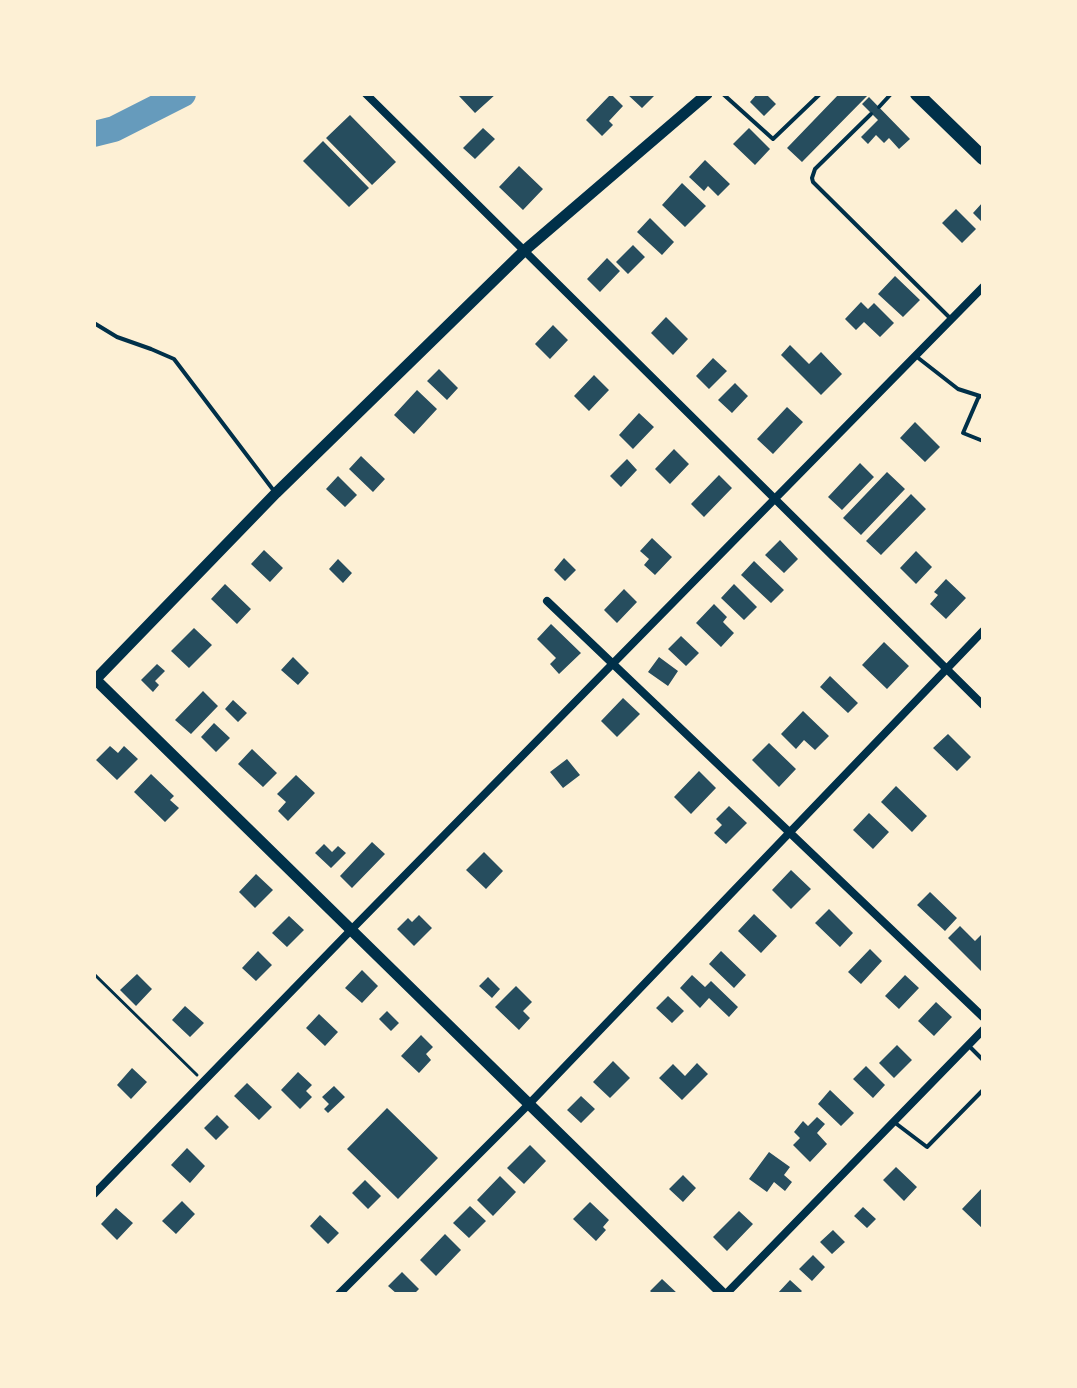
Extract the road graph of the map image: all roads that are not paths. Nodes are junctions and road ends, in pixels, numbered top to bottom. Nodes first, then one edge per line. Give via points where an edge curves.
1 (707, 94) edge
2 (723, 94) edge
3 (820, 94) edge
4 (891, 94) edge
5 (917, 94) edge
6 (369, 97) edge
7 (879, 107) dead end
8 (871, 114) dead end
9 (983, 158) edge
10 (525, 250) junction
11 (983, 287) edge
12 (951, 319) junction
13 (94, 323) edge
14 (916, 355) junction
15 (981, 397) edge
16 (983, 441) edge
17 (276, 493) junction
18 (775, 499) junction
19 (547, 601) dead end
20 (983, 631) edge
21 (612, 664) junction
22 (946, 669) junction
23 (95, 680) edge
24 (983, 705) edge
25 (789, 831) junction
26 (352, 929) junction
27 (983, 1017) edge
28 (983, 1030) edge
29 (968, 1044) junction
30 (983, 1060) edge
31 (983, 1090) edge
32 (529, 1104) junction
33 (893, 1121) junction
34 (94, 1194) edge
35 (339, 1294) edge
36 (724, 1294) edge

1 - 10 street
2 - 3 lane via 773,139
4 - 7 lane
5 - 9 main road
6 - 10 street
8 - 12 lane via 815,169 813,182
10 - 17 street
10 - 18 street
11 - 12 street
12 - 14 street
13 - 17 lane via 174,359
14 - 15 lane via 958,389
14 - 18 street
15 - 16 lane via 963,433
17 - 23 street
18 - 21 street
18 - 22 street
19 - 21 street
20 - 22 street
21 - 25 street
21 - 26 street
22 - 24 street
22 - 25 street
23 - 26 street
25 - 27 street
25 - 32 street
26 - 32 street
26 - 34 street
28 - 29 street
29 - 30 lane
29 - 33 street
31 - 33 lane via 927,1147
32 - 35 street
32 - 36 street
33 - 36 street

